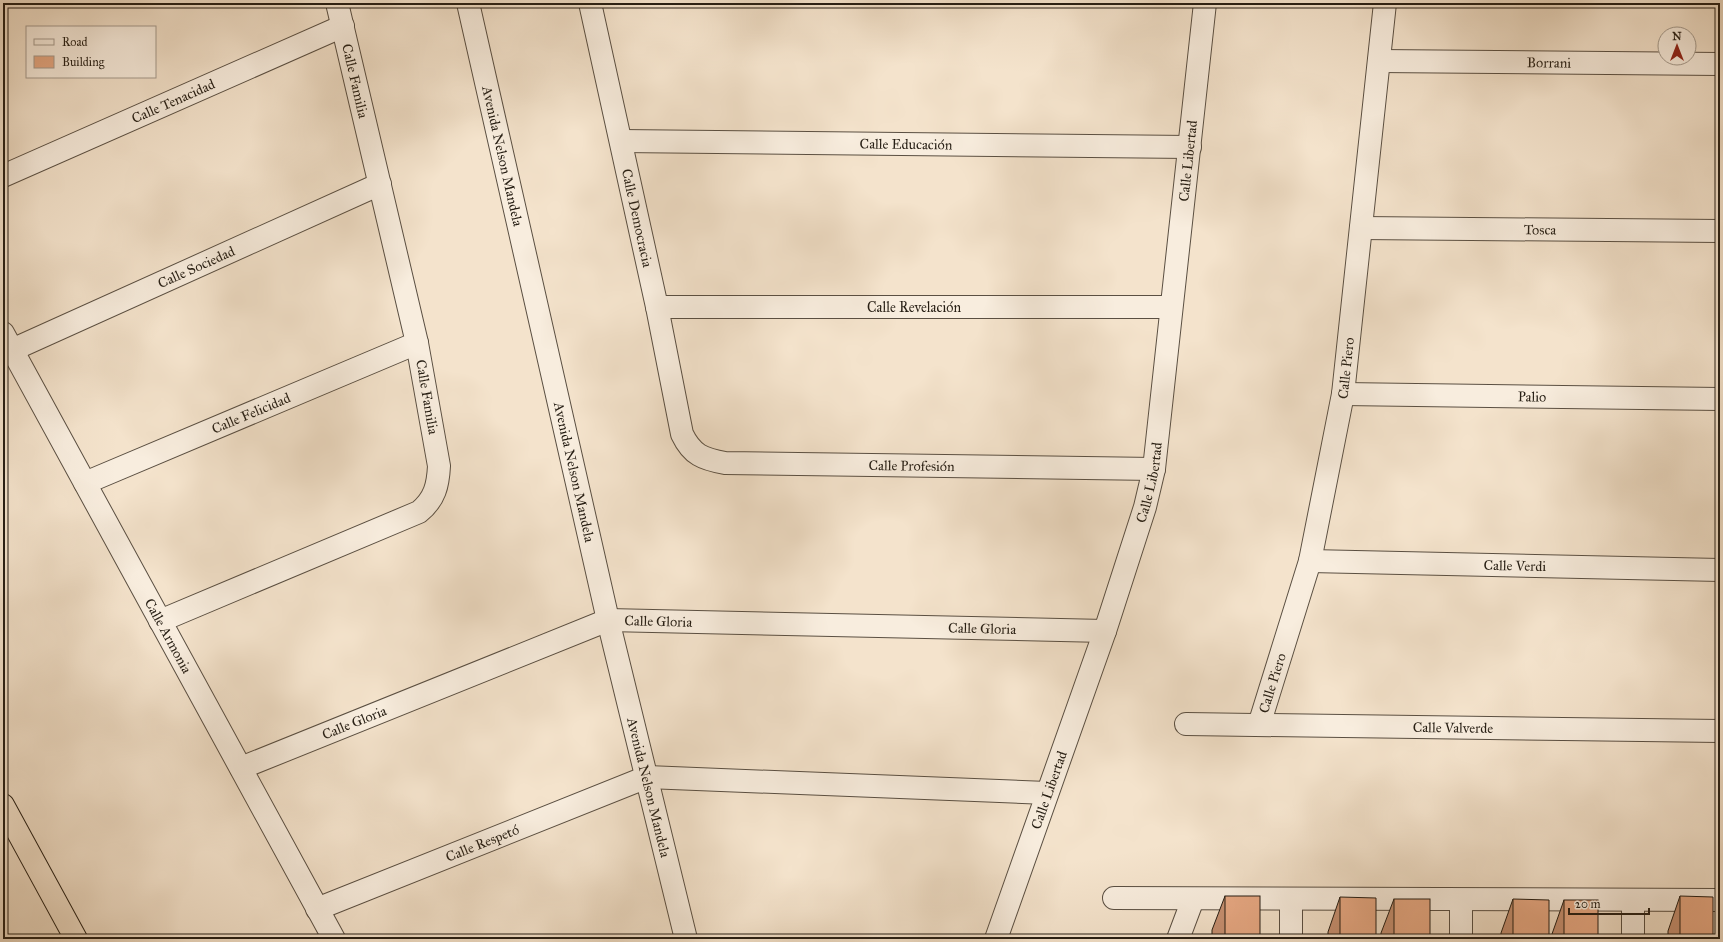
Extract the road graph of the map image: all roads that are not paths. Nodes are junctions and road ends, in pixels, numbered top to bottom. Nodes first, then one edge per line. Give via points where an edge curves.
1 (337, 3) edge
2 (468, 3) edge
3 (590, 3) edge
4 (1205, 3) edge
5 (1385, 3) edge
6 (342, 26) junction
7 (1379, 62) junction
8 (1720, 64) edge
9 (621, 141) junction
10 (1190, 147) junction
11 (3, 176) edge
12 (380, 184) junction
13 (1361, 228) junction
14 (1720, 231) edge
15 (657, 307) junction
16 (1171, 307) junction
17 (8, 341) edge
18 (417, 343) junction
19 (1343, 394) junction
20 (1720, 399) edge
21 (682, 434) joint
22 (1154, 469) junction
23 (85, 483) junction
24 (1310, 560) junction
25 (1720, 570) edge
26 (608, 620) junction
27 (160, 621) junction
28 (1105, 631) junction
29 (1186, 724) dead end
30 (1259, 725) junction
31 (1720, 731) edge
32 (241, 768) junction
33 (647, 777) junction
34 (1047, 793) junction
35 (3, 805) edge
36 (1114, 898) dead end
37 (1193, 899) junction
38 (1290, 899) junction
39 (1462, 900) junction
40 (1633, 900) junction
41 (1720, 900) edge
42 (317, 909) junction
43 (76, 939) edge
44 (334, 939) edge
45 (686, 939) edge
46 (996, 939) edge
47 (1178, 939) edge
48 (1291, 939) edge
49 (1462, 939) edge
50 (1633, 939) edge

1 - 6 street, Calle Familia
2 - 26 street, Avenida Nelson Mandela
3 - 9 street, Calle Democracia
4 - 10 street, Calle Libertad
5 - 7 street, Calle Piero
6 - 11 street, Calle Tenacidad
6 - 12 street, Calle Familia
7 - 8 street, Borrani
7 - 13 street, Calle Piero
9 - 10 street, Calle Educación
9 - 15 street, Calle Democracia
10 - 16 street, Calle Libertad
12 - 17 street, Calle Sociedad
12 - 18 street, Calle Familia
13 - 14 street, Tosca
13 - 19 street, Calle Piero
15 - 16 street, Calle Revelación
15 - 21 street, Calle Democracia
16 - 22 street, Calle Libertad
17 - 23 street, Calle Armonia
18 - 23 street, Calle Felicidad
18 - 27 street, Calle Familia via 439,466 438,484 427,506 419,512
19 - 20 street, Palio
19 - 24 street, Calle Piero
21 - 22 street, Calle Profesión via 687,446 697,454 709,460 725,463
22 - 28 street, Calle Libertad
23 - 27 street, Calle Armonia
24 - 25 street, Calle Verdi
24 - 30 street, Calle Piero
26 - 28 street, Calle Gloria
26 - 32 street, Calle Gloria
26 - 33 street, Avenida Nelson Mandela
27 - 32 street, Calle Armonia
28 - 34 street, Calle Libertad
29 - 30 street, Calle Valverde
30 - 31 street, Calle Valverde
32 - 42 street, Calle Armonia
33 - 34 street
33 - 42 street, Calle Respetó
33 - 45 street, Avenida Nelson Mandela
34 - 46 street, Calle Libertad
35 - 43 highway
36 - 37 street
37 - 38 street
37 - 47 street
38 - 39 street
38 - 48 street
39 - 40 street
39 - 49 street
40 - 41 street
40 - 50 street
42 - 44 street, Calle Armonia

